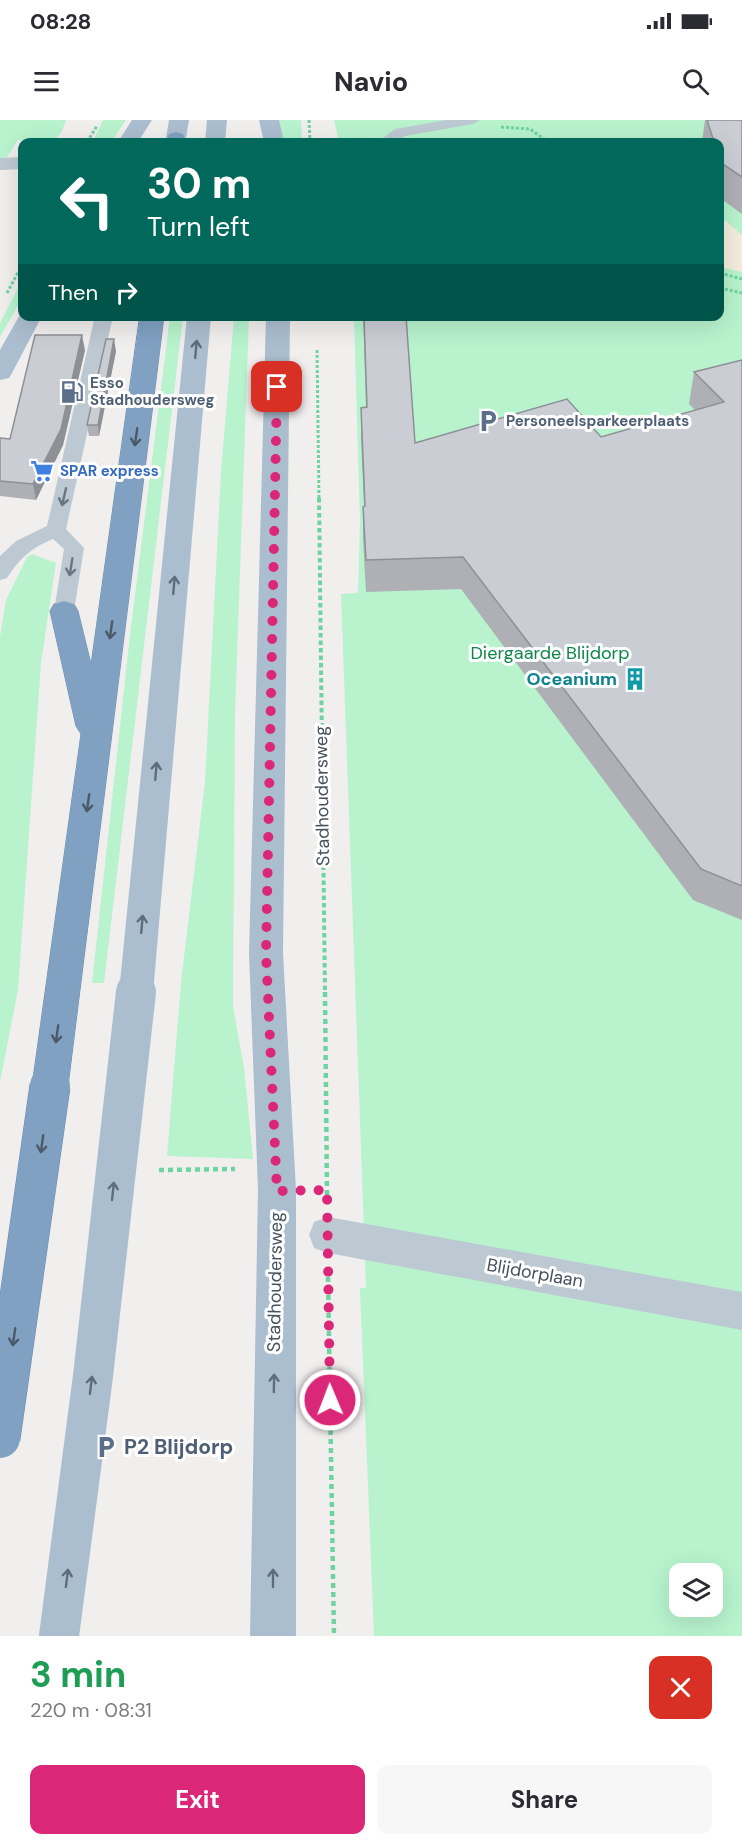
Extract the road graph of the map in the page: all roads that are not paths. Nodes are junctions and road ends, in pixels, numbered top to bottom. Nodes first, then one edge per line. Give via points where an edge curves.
1 (142, 120) edge
2 (217, 120) edge
3 (269, 120) edge
4 (467, 121) edge
5 (130, 138) edge
6 (215, 138) edge
7 (273, 138) edge
8 (392, 138) edge
9 (18, 163) edge
10 (0, 164) edge
11 (27, 321) edge
12 (103, 321) edge
13 (151, 321) edge
14 (199, 321) edge
15 (278, 321) edge
16 (0, 373) edge
17 (56, 530) junction
18 (0, 573) edge
19 (64, 611) joint
20 (96, 745) junction
21 (328, 1235) road end
22 (742, 1311) edge
23 (0, 1438) edge
24 (59, 1636) edge
25 (273, 1636) edge

1 - 5 main road
2 - 6 main road
3 - 7 main road
4 - 8 lane via 400,132
9 - 10 street
11 - 16 main road
12 -> 17 lane
13 -> 20 highway
24 -> 14 main road, bridge via 137,982
25 -> 15 main road, Stadhoudersweg via 277,1191 266,953
17 - 18 lane via 10,554
17 -> 19 lane via 74,548
19 - 20 highway
20 -> 23 highway, bridge
21 - 22 street, Blijdorplaan

